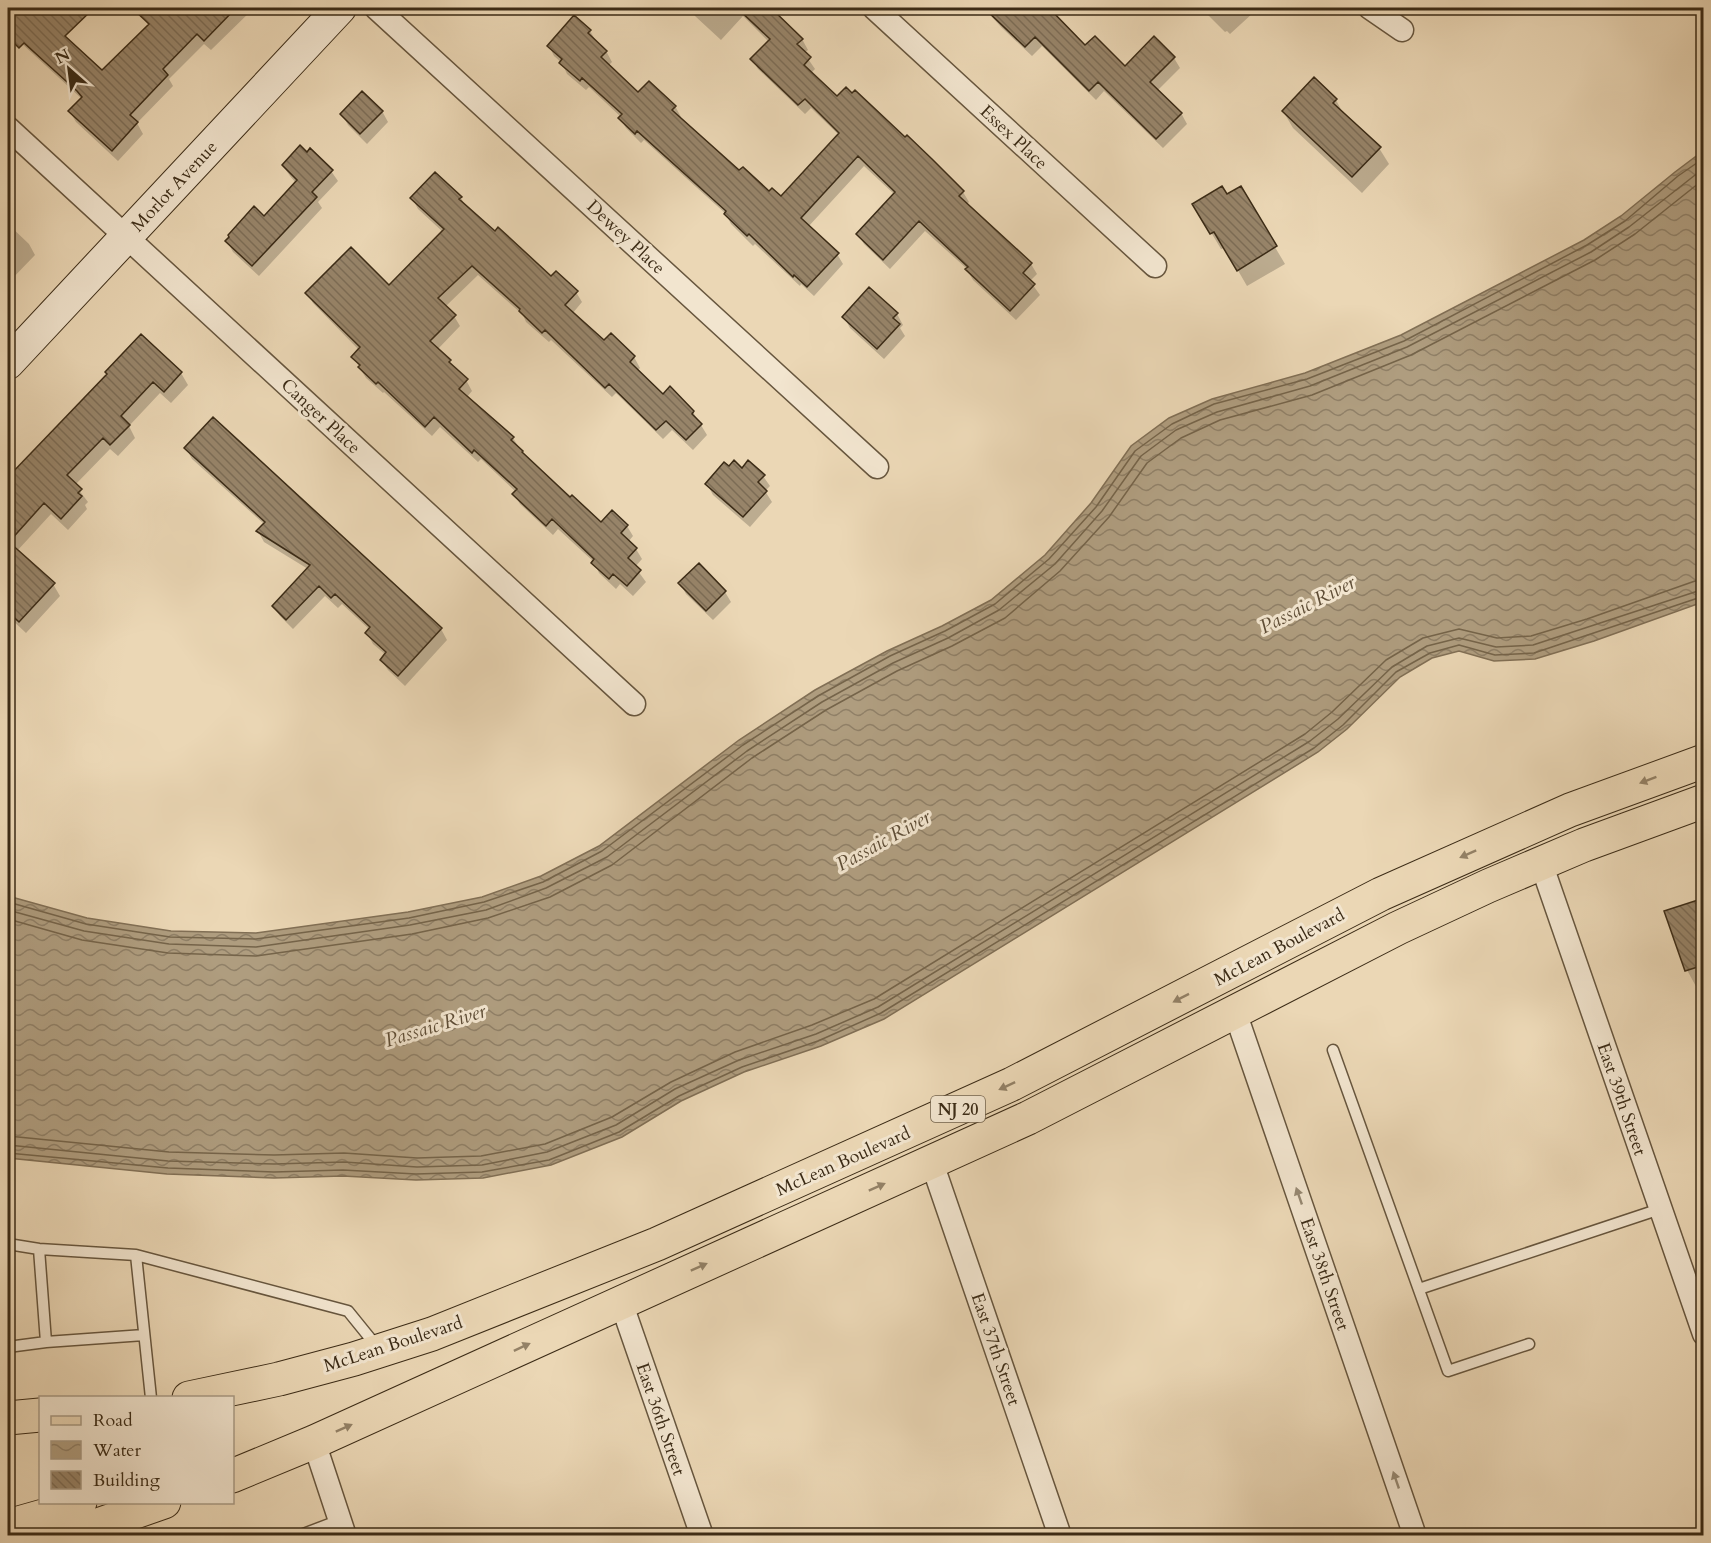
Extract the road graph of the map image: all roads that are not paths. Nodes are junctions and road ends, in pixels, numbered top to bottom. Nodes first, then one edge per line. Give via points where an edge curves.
1 (339, 8) edge
2 (376, 8) edge
3 (874, 8) edge
4 (1370, 8) edge
5 (1402, 30) dead end
6 (8, 128) edge
7 (127, 238) junction
8 (1155, 266) dead end
9 (8, 363) edge
10 (877, 467) dead end
11 (634, 704) dead end
12 (1704, 761) edge
13 (1704, 801) edge
14 (1541, 863) junction
15 (1236, 1012) junction
16 (1333, 1050) dead end
17 (932, 1163) junction
18 (1660, 1209) junction
19 (8, 1244) edge
20 (39, 1249) junction
21 (135, 1255) junction
22 (1419, 1289) junction
23 (621, 1302) junction
24 (1704, 1334) edge
25 (144, 1335) junction
26 (46, 1342) junction
27 (1529, 1344) dead end
28 (8, 1347) edge
29 (380, 1350) junction
30 (151, 1396) edge
31 (198, 1396) edge
32 (39, 1415) edge
33 (8, 1418) edge
34 (314, 1442) junction
35 (234, 1475) edge
36 (78, 1504) edge
37 (161, 1504) edge
38 (8, 1526) edge
39 (343, 1528) edge
40 (66, 1536) edge
41 (298, 1536) edge
42 (702, 1536) edge
43 (1060, 1536) edge
44 (1415, 1536) edge

1 - 7 main road, Morlot Avenue
2 - 10 street, Dewey Place
3 - 8 street, Essex Place
4 - 5 street
6 - 7 street, Canger Place
7 - 9 main road, Morlot Avenue
7 - 11 street, Canger Place
12 -> 29 main road, McLean Boulevard / NJ 20 via 1570,810 1381,894 1102,1040 740,1208 582,1276
13 - 14 main road, McLean Boulevard / NJ 20
14 - 15 main road, McLean Boulevard / NJ 20 via 1398,928
14 - 18 street, East 39th Street
15 - 17 main road, McLean Boulevard / NJ 20
44 -> 15 street, East 38th Street
16 - 22 lane
23 -> 17 main road, McLean Boulevard / NJ 20
17 - 43 street, East 37th Street
18 - 22 lane
18 - 24 street, East 39th Street
19 - 20 lane
20 - 21 lane
20 - 26 lane
21 - 25 lane
21 - 29 lane via 348,1311
22 - 27 lane via 1448,1371
34 -> 23 main road, McLean Boulevard / NJ 20
23 - 42 street, East 36th Street
25 - 26 lane
25 - 30 lane
26 - 28 lane
29 - 31 main road, McLean Boulevard / NJ 20 via 279,1379
32 - 33 main road
34 - 35 main road, McLean Boulevard / NJ 20
34 - 39 street
36 - 38 main road
37 - 40 main road
39 - 41 lane

